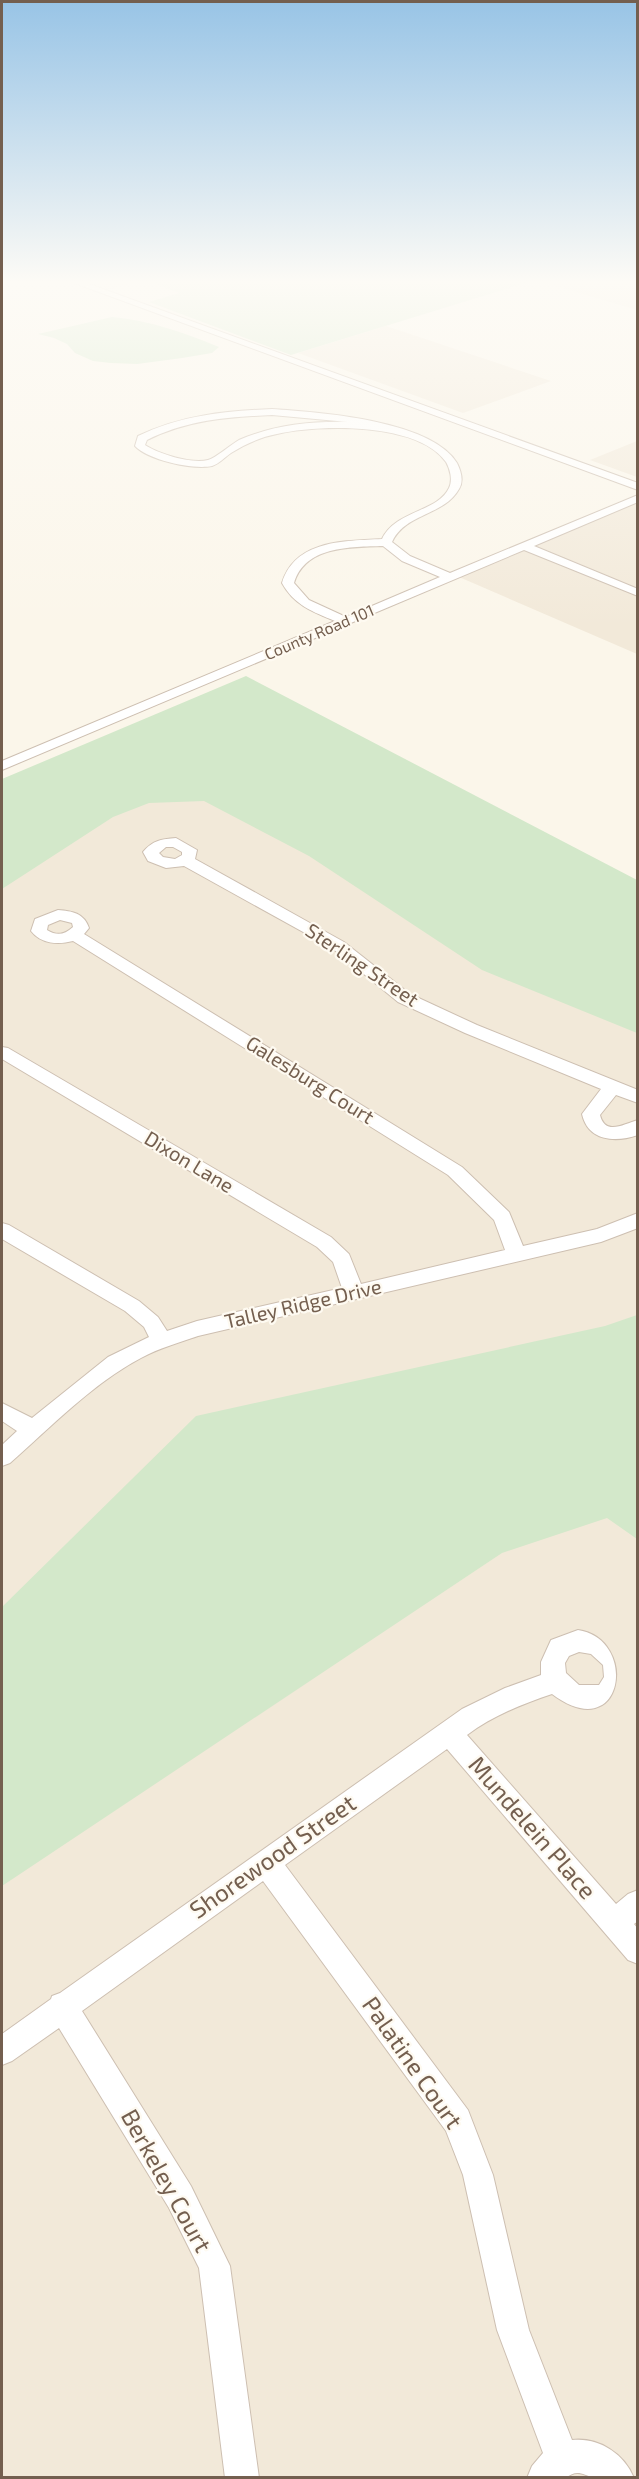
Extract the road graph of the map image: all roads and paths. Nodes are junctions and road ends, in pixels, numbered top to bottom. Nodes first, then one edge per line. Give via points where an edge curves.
1 (391, 396) edge
2 (386, 427) junction
3 (638, 487) edge
4 (638, 498) edge
5 (386, 542) junction
6 (524, 546) junction
7 (450, 577) junction
8 (638, 592) edge
9 (345, 621) junction
10 (2, 766) edge
11 (185, 860) dead end
12 (74, 935) dead end
13 (2, 1052) edge
14 (611, 1086) junction
15 (638, 1097) edge
16 (638, 1126) edge
17 (638, 1220) edge
18 (2, 1230) edge
19 (516, 1254) junction
20 (354, 1292) junction
21 (162, 1340) junction
22 (2, 1411) edge
23 (33, 1430) junction
24 (2, 1457) edge
25 (556, 1681) dead end
26 (449, 1733) junction
27 (266, 1862) junction
28 (638, 1904) edge
29 (614, 1923) junction
30 (638, 1950) edge
31 (62, 2006) junction
32 (2, 2051) edge
33 (553, 2468) edge
34 (242, 2478) edge
35 (617, 2478) edge

1 - 3 street
2 - 2 street via 320,425 270,432 230,447 211,463 167,458 140,446 142,438 152,432 239,414 324,415
2 - 5 street via 428,442 444,453 457,477 448,497 397,524
4 - 6 street, County Road 101
5 - 7 street via 389,549
5 - 9 street via 327,548 305,557 291,570 288,583 294,594 310,606
6 - 7 street, County Road 101
6 - 8 street
7 - 9 street, County Road 101
9 - 10 street, County Road 101
11 - 14 street, Sterling Street via 338,945 404,998
12 - 19 street, Galesburg Court via 455,1171 502,1217
13 - 20 street, Dixon Lane via 324,1242 342,1259
14 - 15 street, Sterling Street
14 - 16 street via 591,1114 591,1121 616,1134
17 - 19 street, Talley Ridge Drive via 601,1235
18 - 21 street via 132,1306 151,1322
19 - 20 street, Talley Ridge Drive
20 - 21 street, Talley Ridge Drive
21 - 23 street, Talley Ridge Drive via 132,1353 100,1374
22 - 23 street
23 - 24 street, Talley Ridge Drive
25 - 26 street, Shorewood Street via 514,1696 471,1717
26 - 27 street, Shorewood Street
26 - 29 street, Mundelein Place
27 - 31 street, Shorewood Street
27 - 33 street, Palatine Court via 457,2121 478,2175 513,2330
28 - 29 street
29 - 30 street, Mundelein Place
31 - 32 street, Shorewood Street
31 - 34 street, Berkeley Court via 180,2198 214,2266
33 - 35 street, Palatine Court via 575,2455 589,2456 603,2463

